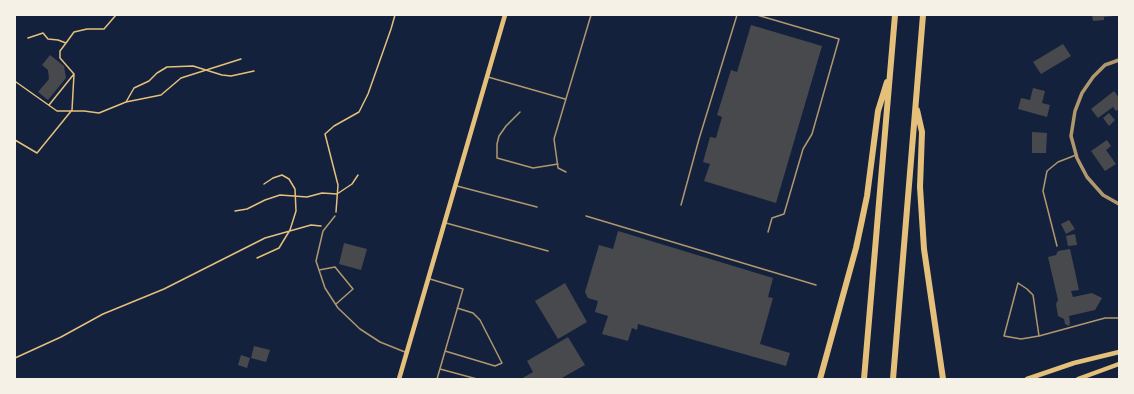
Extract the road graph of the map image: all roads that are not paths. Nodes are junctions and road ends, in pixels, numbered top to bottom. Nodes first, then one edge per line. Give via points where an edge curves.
1 (505, 15) edge
2 (591, 15) edge
3 (737, 15) edge
4 (757, 15) edge
5 (895, 15) edge
6 (923, 15) edge
7 (1119, 60) edge
8 (890, 69) junction
9 (487, 76) junction
10 (565, 99) junction
11 (916, 101) junction
12 (520, 112) dead end
13 (1076, 155) junction
14 (558, 164) junction
15 (566, 172) dead end
16 (456, 185) junction
17 (1119, 204) edge
18 (681, 205) dead end
19 (537, 207) dead end
20 (335, 216) road end
21 (586, 216) dead end
22 (444, 223) junction
23 (768, 232) dead end
24 (1057, 246) dead end
25 (548, 252) dead end
26 (319, 270) junction
27 (428, 278) junction
28 (816, 285) dead end
29 (336, 304) junction
30 (457, 308) junction
31 (1119, 318) edge
32 (1039, 336) junction
33 (445, 351) junction
34 (406, 352) junction
35 (1119, 352) edge
36 (1119, 364) edge
37 (440, 369) junction
38 (943, 378) edge
39 (399, 379) edge
40 (437, 379) edge
41 (476, 379) edge
42 (820, 379) edge
43 (864, 379) edge
44 (893, 379) edge
45 (1027, 379) edge
46 (1078, 379) edge

1 - 9 main road
2 - 10 lane
3 - 18 lane
4 - 23 lane via 839,38 812,134 803,149 784,214 772,218
5 - 8 highway
6 - 11 highway
7 - 13 street via 1105,65 1082,93 1071,136
8 - 42 highway via 878,111 867,196 856,248
8 - 43 highway
9 - 10 lane
9 - 16 main road
10 - 14 lane via 554,139
11 - 38 highway via 922,132 920,187 924,249
11 - 44 highway
12 - 14 lane via 499,136 497,158 533,168
13 - 17 street via 1088,177 1103,195
13 - 24 lane via 1058,162 1048,171 1043,191
14 - 15 lane via 558,168
16 - 19 lane
16 - 22 main road
20 - 26 lane via 326,226 319,241 316,261
21 - 28 lane
22 - 25 lane
22 - 27 main road
26 - 29 lane
26 - 29 lane via 335,268 353,289
27 - 30 lane via 463,289
27 - 34 main road
29 - 34 lane via 360,329 380,342
30 - 33 lane
30 - 33 lane via 473,313 480,320 502,363 495,366
31 - 32 lane via 1104,318
32 - 32 lane via 1033,295 1018,283 1004,336 1021,339
33 - 37 lane
34 - 39 main road
35 - 45 main road via 1074,363
36 - 46 main road
37 - 40 lane
37 - 41 lane

